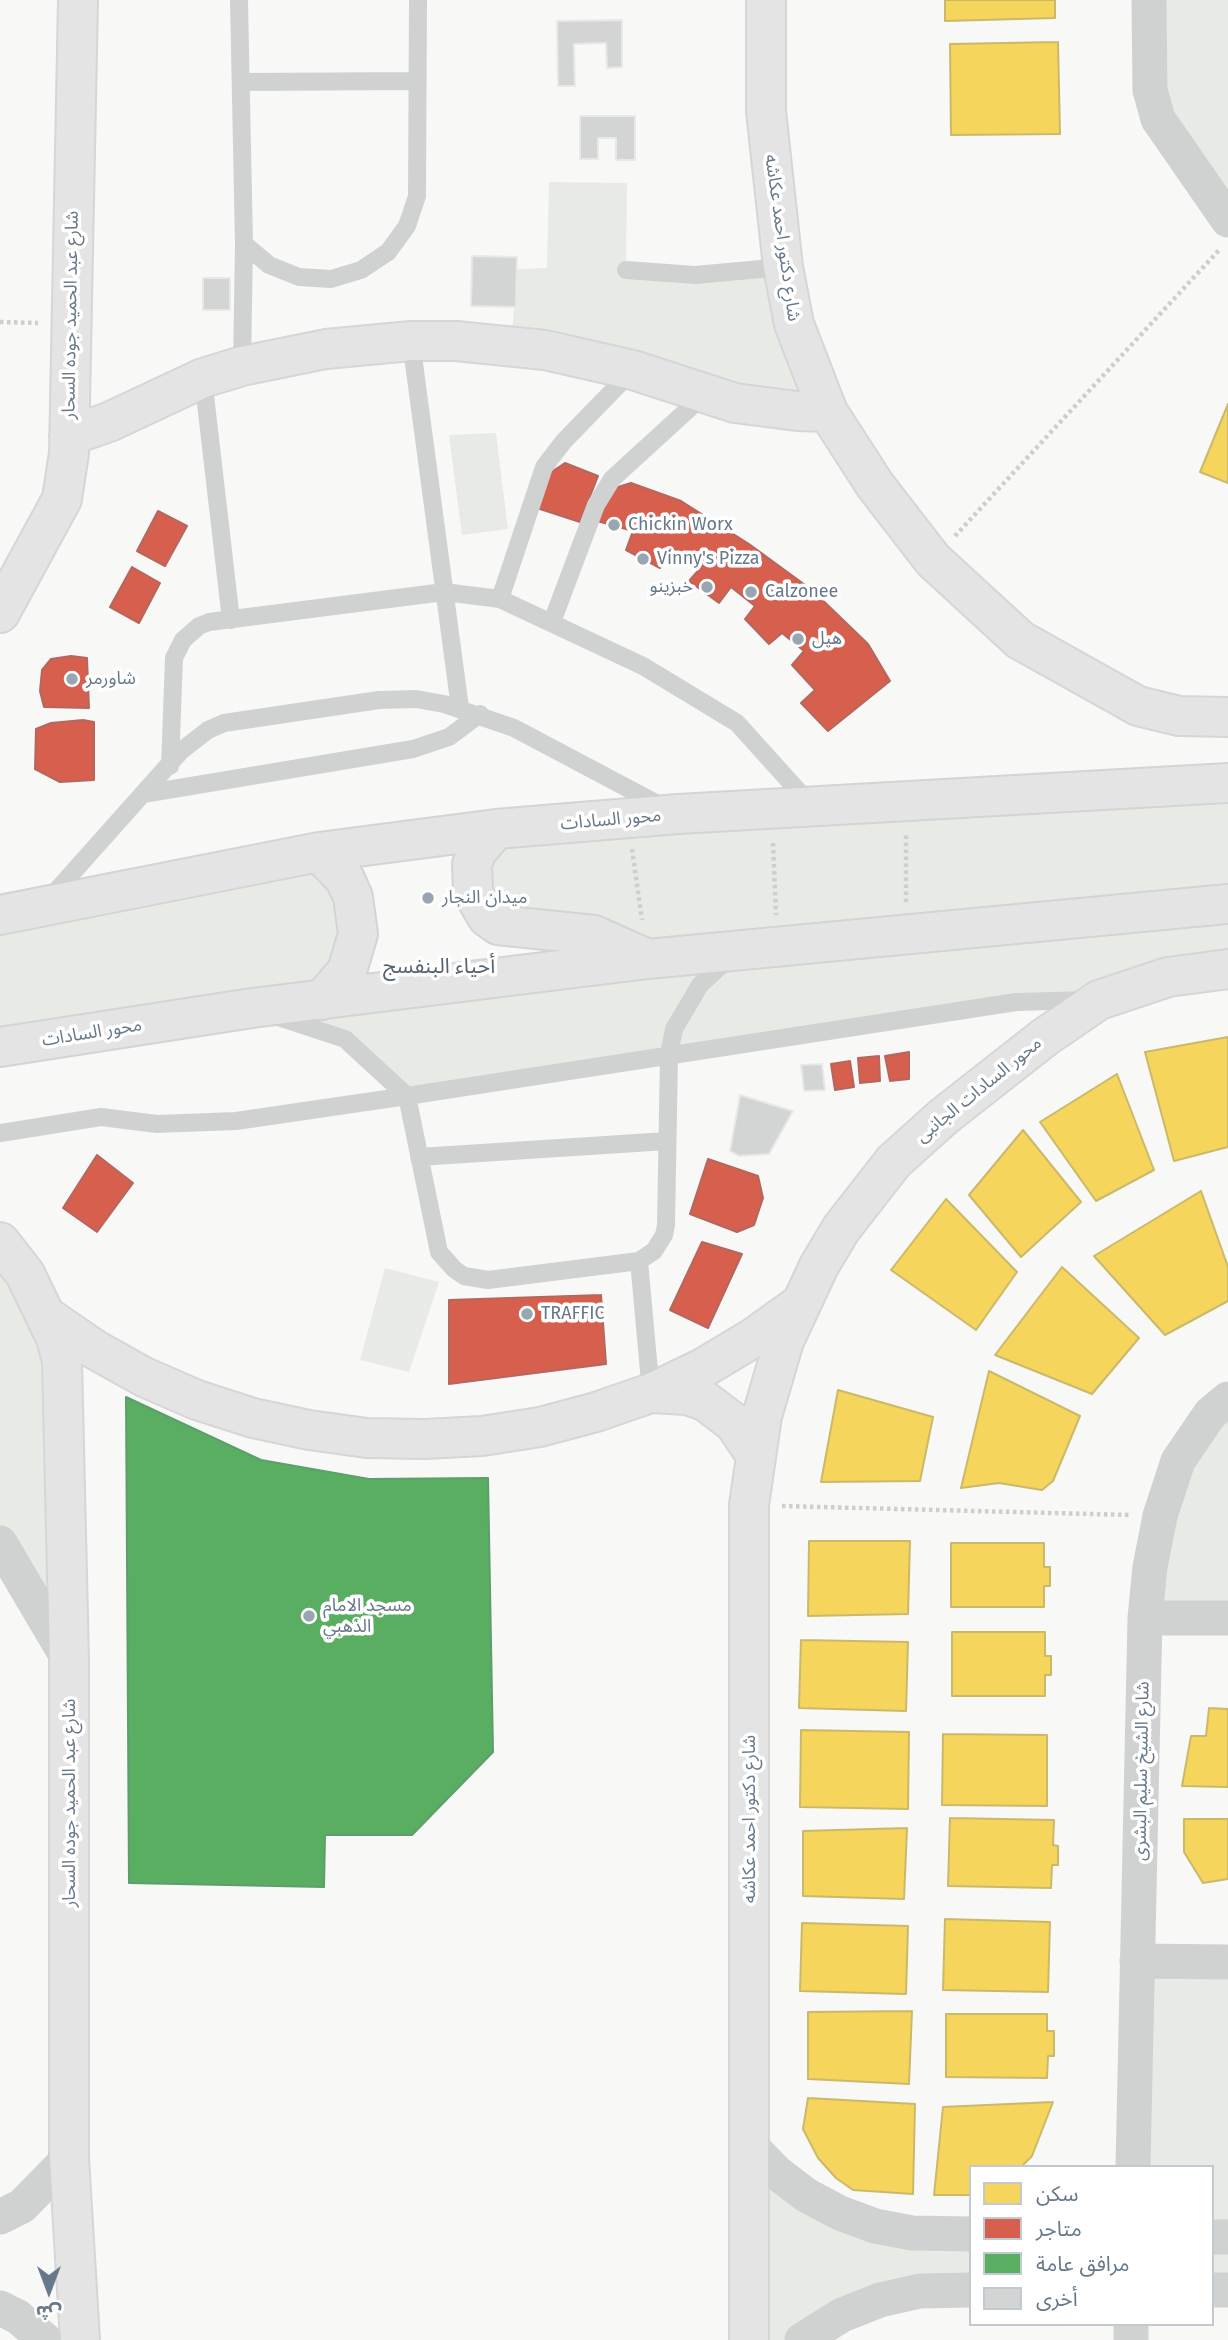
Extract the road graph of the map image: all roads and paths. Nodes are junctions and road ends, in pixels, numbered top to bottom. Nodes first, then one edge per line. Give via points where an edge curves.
1 (78, 0) edge
2 (239, 0) edge
3 (418, 0) edge
4 (766, 0) edge
5 (1149, 0) edge
6 (417, 81) junction
7 (241, 82) junction
8 (1228, 220) edge
9 (1228, 240) edge
10 (244, 244) junction
11 (783, 267) junction
12 (626, 270) dead end
13 (411, 341) junction
14 (242, 366) junction
15 (633, 370) junction
16 (203, 379) junction
17 (705, 394) junction
18 (828, 412) junction
19 (69, 436) junction
20 (933, 560) junction
21 (444, 592) junction
22 (500, 599) junction
23 (0, 613) edge
24 (231, 620) junction
25 (552, 622) junction
26 (460, 708) junction
27 (480, 714) junction
28 (1228, 717) edge
29 (170, 766) junction
30 (1228, 783) edge
31 (144, 794) junction
32 (907, 802) junction
33 (812, 807) junction
34 (771, 809) junction
35 (678, 814) junction
36 (628, 818) junction
37 (496, 829) junction
38 (319, 852) junction
39 (1228, 904) edge
40 (40, 908) junction
41 (0, 915) edge
42 (906, 934) junction
43 (778, 947) junction
44 (738, 951) junction
45 (648, 959) junction
46 (1228, 969) edge
47 (323, 1000) junction
48 (1099, 1000) junction
49 (252, 1008) junction
50 (0, 1047) edge
51 (669, 1054) junction
52 (407, 1096) junction
53 (0, 1133) edge
54 (667, 1141) junction
55 (419, 1157) junction
56 (0, 1241) edge
57 (639, 1261) junction
58 (799, 1305) junction
59 (46, 1316) junction
60 (650, 1393) junction
61 (1228, 1399) edge
62 (755, 1454) junction
63 (749, 1505) junction
64 (1160, 1516) junction
65 (0, 1543) edge
66 (1145, 1618) junction
67 (1228, 1618) edge
68 (69, 1660) junction
69 (1137, 1961) junction
70 (1228, 1962) edge
71 (750, 2145) junction
72 (69, 2158) junction
73 (1133, 2165) edge
74 (0, 2217) edge
75 (969, 2234) edge
76 (969, 2290) edge
77 (0, 2308) edge
78 (45, 2340) edge
79 (80, 2340) edge
80 (750, 2340) edge
81 (802, 2340) edge

1 - 19 street, شارع عبد الحميد جوده السحار
2 - 7 lane
3 - 6 lane
4 - 11 street, شارع دكتور احمد عكاشه via 766,111
5 - 8 street via 1150,90 1158,119
6 - 7 lane
6 - 10 lane via 417,196 407,226 388,252 362,270 331,279 299,277 269,265
7 - 10 lane
9 - 20 path
10 - 14 lane
11 - 12 lane via 695,275
11 - 18 street, شارع دكتور احمد عكاشه via 794,324
13 - 14 street via 326,349
13 - 15 street via 545,349
13 - 21 lane
14 - 16 street
15 - 17 street
15 - 22 lane via 544,467
16 - 19 street
16 - 24 lane
17 - 18 street via 766,408
17 - 25 lane via 612,479 596,505
18 - 20 street, شارع دكتور احمد عكاشه via 875,485
19 - 23 street, شارع عبد الحميد جوده السحار via 62,499
20 - 28 street, شارع دكتور احمد عكاشه via 1020,639 1138,706 1179,716
21 - 22 lane
21 - 24 lane
21 - 26 lane
22 - 25 lane
24 - 29 lane via 199,626 177,649 172,668
25 - 33 lane via 643,666 737,723
26 - 27 lane
26 - 29 lane via 416,699 379,700 224,723 194,739
27 - 31 lane via 449,737 414,749
27 - 35 lane
29 - 31 lane
30 - 32 street, محور السادات
31 - 40 lane
32 - 33 street, محور السادات
32 - 42 path
33 - 34 street, محور السادات
34 - 35 street, محور السادات
34 - 43 path
35 - 36 street, محور السادات
36 - 37 street, محور السادات
36 - 45 path
37 - 38 street, محور السادات
37 - 45 street via 472,864 473,893 487,916 498,925 594,935
38 - 40 street, محور السادات
38 - 47 street via 345,879 353,897 358,934 347,971
39 - 42 street, محور السادات
40 - 41 street, محور السادات
42 - 43 street, محور السادات
43 - 44 street, محور السادات
44 - 45 street, محور السادات
44 - 51 lane via 700,985 686,1005
45 - 47 street, محور السادات
46 - 48 street, محور السادات الجانبى via 1168,977
47 - 49 street, محور السادات
48 - 51 lane via 1016,1002
48 - 58 street, محور السادات الجانبى via 993,1075 894,1161 841,1229
49 - 50 street, محور السادات
49 - 52 lane via 345,1039
51 - 52 lane
51 - 54 lane
52 - 53 lane via 236,1121 157,1124 102,1117
52 - 55 lane
54 - 55 lane
54 - 57 lane via 664,1235 654,1251
55 - 57 lane via 439,1252 464,1276 488,1280
56 - 59 street, شارع عبد الحميد جوده السحار via 25,1274
57 - 60 lane
58 - 60 street via 753,1339
58 - 62 street, شارع دكتور احمد عكاشه via 772,1378
59 - 60 street via 144,1377 197,1400 253,1418 355,1436 482,1436 551,1424
59 - 68 street, شارع عبد الحميد جوده السحار via 62,1361
60 - 62 street via 705,1401 734,1423
61 - 64 street, شارع الشيخ سليم البشرى via 1210,1414 1178,1461
62 - 63 street, شارع دكتور احمد عكاشه
63 - 64 path
63 - 71 street, شارع دكتور احمد عكاشه
64 - 66 street, شارع الشيخ سليم البشرى
65 - 68 street
66 - 67 street
66 - 69 street, شارع الشيخ سليم البشرى
68 - 72 street, شارع عبد الحميد جوده السحار
69 - 70 street
69 - 73 street, شارع الشيخ سليم البشرى
71 - 75 street via 796,2187 839,2213 912,2233
71 - 80 street, شارع دكتور احمد عكاشه
72 - 74 street via 22,2206
72 - 79 street, شارع عبد الحميد جوده السحار
76 - 81 street via 920,2291 880,2300 842,2315
77 - 78 street

